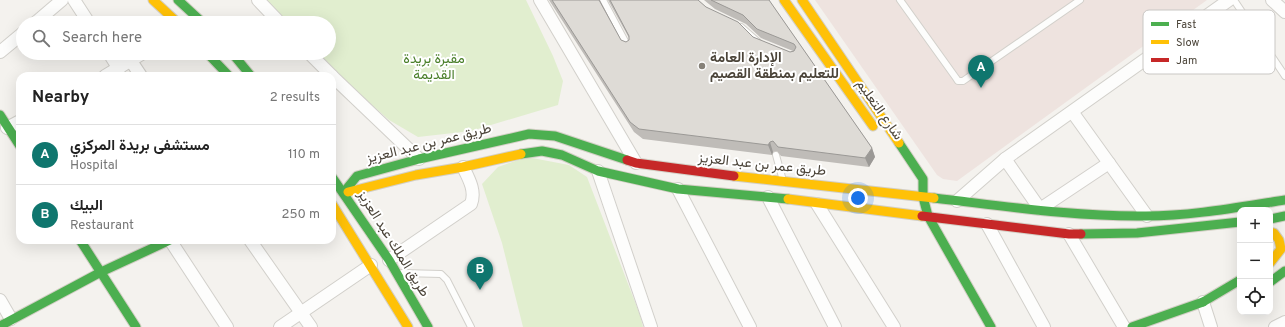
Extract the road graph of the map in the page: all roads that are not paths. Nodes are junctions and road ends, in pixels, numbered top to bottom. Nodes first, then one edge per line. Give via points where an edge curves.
1 (62, 0) edge
2 (74, 0) edge
3 (153, 0) edge
4 (178, 0) edge
5 (258, 0) edge
6 (540, 0) edge
7 (603, 0) edge
8 (784, 0) edge
9 (802, 0) edge
10 (900, 0) edge
11 (1079, 0) edge
12 (1229, 0) edge
13 (1234, 0) edge
14 (1272, 0) edge
15 (1215, 10) edge
16 (1241, 10) edge
17 (1285, 12) edge
18 (43, 16) edge
19 (84, 16) edge
20 (170, 16) edge
21 (195, 16) edge
22 (273, 16) edge
23 (732, 23) edge
24 (16, 39) edge
25 (766, 45) edge
26 (628, 47) edge
27 (0, 52) edge
28 (113, 60) edge
29 (214, 60) edge
30 (238, 60) edge
31 (316, 60) edge
32 (131, 61) joint
33 (1275, 61) edge
34 (1143, 62) edge
35 (119, 69) junction
36 (113, 72) edge
37 (138, 72) edge
38 (225, 72) edge
39 (248, 72) edge
40 (328, 72) edge
41 (1285, 76) edge
42 (336, 80) edge
43 (1073, 113) junction
44 (0, 115) edge
45 (16, 123) edge
46 (8, 128) junction
47 (878, 133) dead end
48 (16, 140) edge
49 (776, 155) edge
50 (419, 159) junction
51 (1005, 159) junction
52 (636, 163) junction
53 (1109, 163) junction
54 (463, 167) junction
55 (598, 171) junction
56 (782, 181) junction
57 (336, 182) edge
58 (914, 184) dead end
59 (678, 189) junction
60 (1278, 191) dead end
61 (344, 192) junction
62 (768, 197) junction
63 (923, 197) junction
64 (1285, 200) edge
65 (957, 201) junction
66 (816, 204) junction
67 (1040, 209) junction
68 (336, 210) edge
69 (1221, 210) junction
70 (928, 216) junction
71 (1148, 216) junction
72 (1285, 216) edge
73 (1273, 218) edge
74 (1237, 222) edge
75 (987, 224) junction
76 (1137, 233) junction
77 (1273, 233) edge
78 (1068, 234) junction
79 (1204, 236) dead end
80 (83, 244) edge
81 (161, 244) edge
82 (173, 244) edge
83 (253, 244) edge
84 (389, 260) junction
85 (1273, 261) edge
86 (371, 265) junction
87 (101, 272) junction
88 (1285, 272) edge
89 (397, 273) junction
90 (1273, 280) edge
91 (1237, 282) edge
92 (1237, 292) edge
93 (0, 300) edge
94 (1203, 302) junction
95 (301, 314) junction
96 (11, 319) junction
97 (1285, 322) edge
98 (0, 326) edge
99 (136, 327) edge
100 (227, 327) edge
101 (280, 327) edge
102 (311, 327) edge
103 (408, 327) edge
104 (428, 327) edge
105 (471, 327) edge
106 (651, 327) edge
107 (750, 327) edge
108 (835, 327) edge
109 (894, 327) edge
110 (991, 327) edge
111 (1044, 327) edge
112 (1124, 327) edge
113 (1132, 327) edge
114 (1211, 327) edge
115 (1275, 327) edge

1 - 18 street
2 - 19 street
3 - 20 main road
4 - 21 main road
5 - 22 street
6 - 52 street
7 - 26 lane
8 - 47 main road, شارع التعليم
9 - 63 main road, شارع التعليم via 923,179
10 - 11 lane via 958,81 964,81
12 - 15 street
13 - 16 lane
14 - 17 street
23 - 25 lane via 744,28 758,42
24 - 27 street
28 - 35 street
29 - 38 main road
30 - 39 main road
31 - 40 street
32 - 35 street
32 - 37 street
33 - 41 lane
34 - 43 street
35 - 36 street
42 - 50 street
43 - 51 street
43 - 53 street
44 - 46 main road
45 - 46 street
46 - 48 main road
49 - 56 lane
50 - 52 main road, طريق عمر بن عبد العزيز via 528,134 555,136
50 - 61 main road, طريق عمر بن عبد العزيز via 357,176
51 - 65 street
51 - 67 street
52 - 56 main road, طريق عمر بن عبد العزيز
53 - 67 street
53 - 71 street
54 - 55 main road, طريق عمر بن عبد العزيز via 510,155 542,151 562,155
54 - 61 main road, طريق عمر بن عبد العزيز
54 - 84 street via 472,186 471,204
55 - 59 main road, طريق عمر بن عبد العزيز
55 - 106 street
56 - 63 main road, طريق عمر بن عبد العزيز
57 - 61 main road, طريق الملك عبد العزيز
58 - 63 main road, شارع التعليم
59 - 62 main road, طريق عمر بن عبد العزيز
59 - 107 street
60 - 69 main road
61 - 84 main road, طريق الملك عبد العزيز
62 - 66 main road, طريق عمر بن عبد العزيز
62 - 108 street
63 - 65 main road, طريق عمر بن عبد العزيز
63 - 70 main road, شارع التعليم
64 - 69 main road, طريق عمر بن عبد العزيز
65 - 67 main road, طريق عمر بن عبد العزيز
66 - 70 main road, طريق عمر بن عبد العزيز
66 - 109 street
67 - 71 main road, طريق عمر بن عبد العزيز via 1081,214
68 - 86 main road
69 - 71 main road, طريق عمر بن عبد العزيز
70 - 75 main road, طريق عمر بن عبد العزيز
70 - 110 main road, شارع التعليم
72 - 73 main road
74 - 76 main road, طريق عمر بن عبد العزيز
75 - 78 main road, طريق عمر بن عبد العزيز
75 - 111 street
76 - 78 main road, طريق عمر بن عبد العزيز
76 - 79 main road
77 - 85 main road via 1279,240 1281,249
78 - 112 street
80 - 87 main road
81 - 87 main road
82 - 100 street
83 - 95 street
84 - 89 main road, طريق الملك عبد العزيز
86 - 95 street
86 - 103 main road
87 - 96 main road
87 - 99 main road
88 - 90 main road
89 - 104 main road, طريق الملك عبد العزيز
89 - 105 lane via 441,274 447,280
91 - 94 main road
92 - 94 main road
93 - 96 street
94 - 113 main road
94 - 114 street
95 - 101 street
95 - 102 street
96 - 98 main road
97 - 115 street

